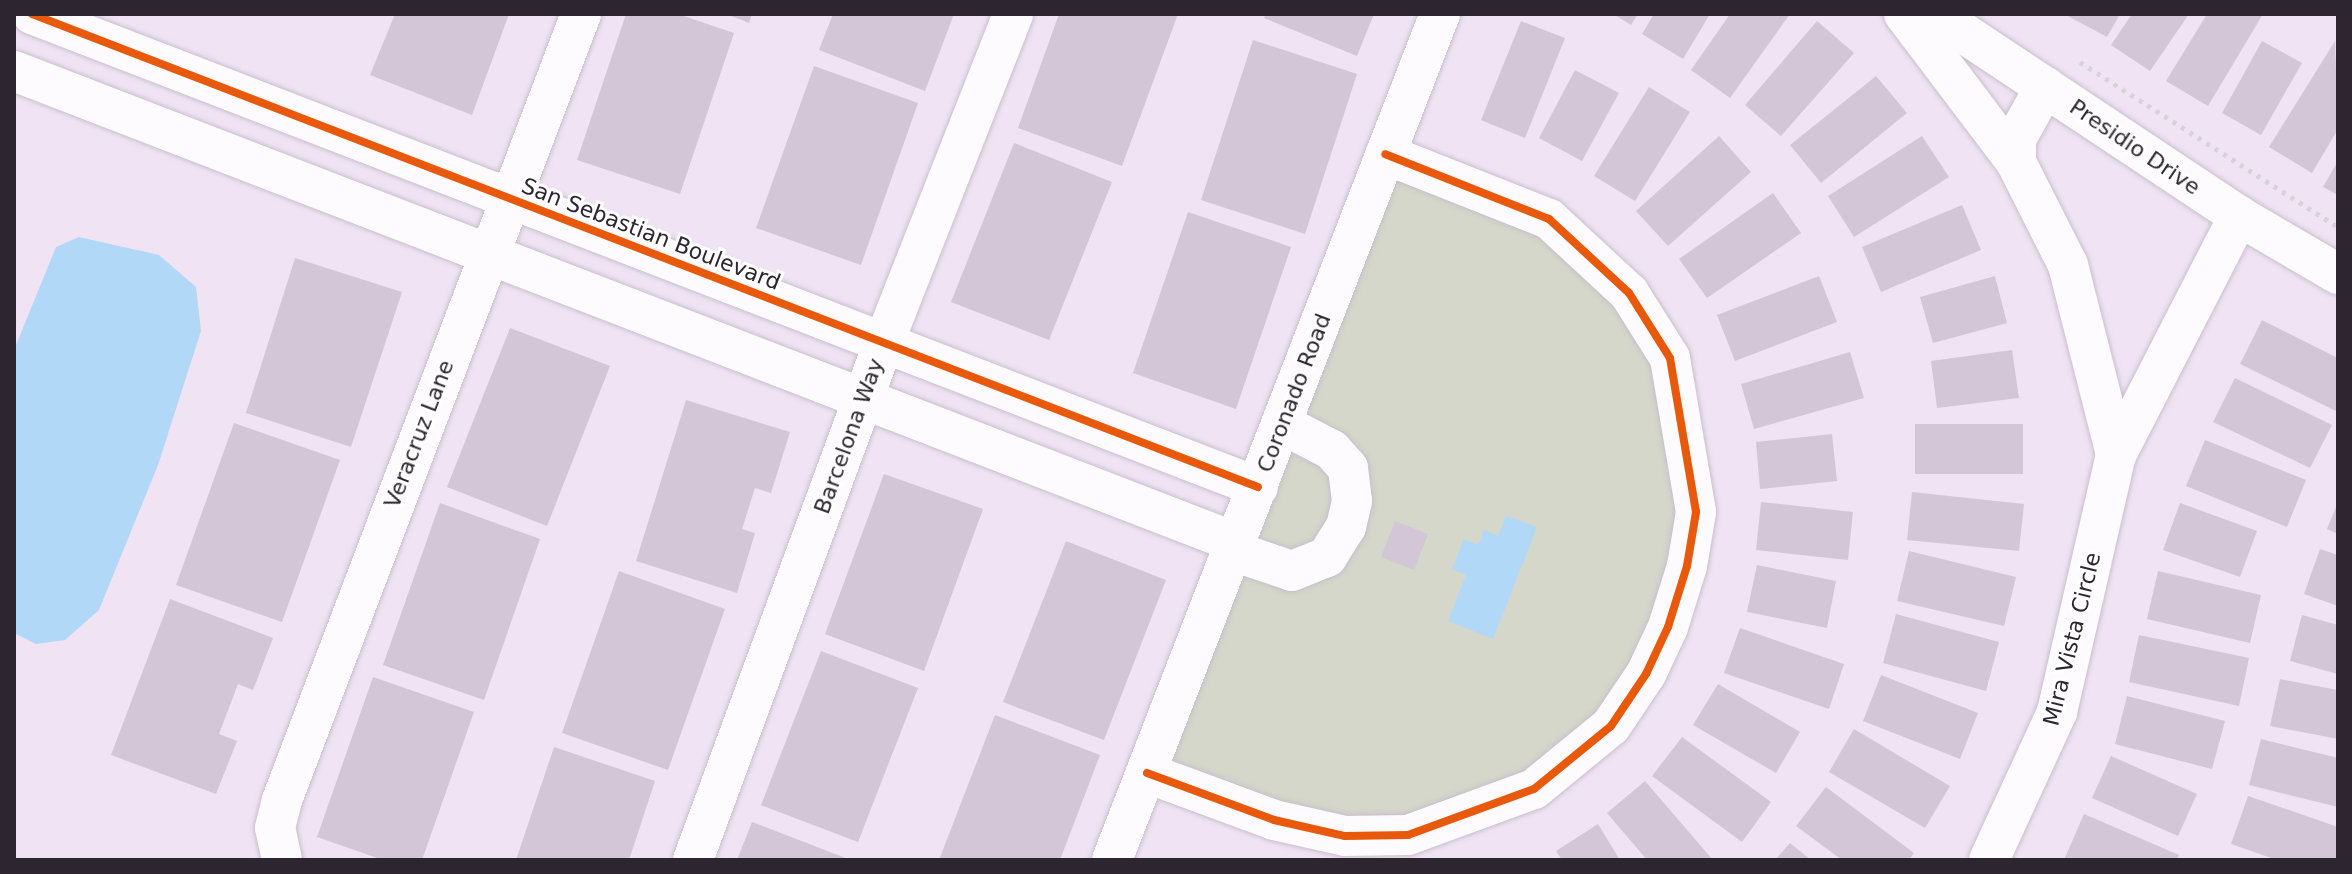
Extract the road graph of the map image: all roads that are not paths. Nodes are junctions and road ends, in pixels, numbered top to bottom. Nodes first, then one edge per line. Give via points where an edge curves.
1 (32, 14) edge
2 (581, 14) edge
3 (1013, 14) edge
4 (1440, 14) edge
5 (1904, 14) edge
6 (1935, 14) edge
7 (14, 71) edge
8 (2045, 87) junction
9 (1385, 154) junction
10 (2016, 162) junction
11 (509, 198) junction
12 (2239, 216) junction
13 (488, 254) junction
14 (2338, 274) edge
15 (884, 342) junction
16 (863, 398) junction
17 (1282, 424) junction
18 (2116, 455) junction
19 (1258, 487) junction
20 (1235, 547) junction
21 (1147, 773) junction
22 (281, 859) edge
23 (693, 860) edge
24 (1112, 860) edge
25 (1989, 860) edge

1 - 11 street, San Sebastian Boulevard
2 - 11 street, Veracruz Lane
3 - 15 street, Barcelona Way
4 - 9 street, Coronado Road
5 - 10 street, Mira Vista Circle
6 - 8 street, Presidio Drive
7 - 13 street
8 - 10 street via 2016,139
8 - 12 street, Presidio Drive
9 - 17 street, Coronado Road
9 - 21 street via 1549,219 1629,293 1670,358 1696,512 1687,566 1668,627 1646,674 1611,726 1534,789 1408,835 1345,836 1274,820
10 - 18 street, Mira Vista Circle via 2068,265
11 - 13 street, Veracruz Lane
11 - 15 street, San Sebastian Boulevard
12 - 14 street, Presidio Drive
12 - 18 street, Mira Vista Circle
13 - 16 street
13 - 22 street, Veracruz Lane via 282,800 275,828
15 - 16 street, Barcelona Way
15 - 19 street, San Sebastian Boulevard
16 - 20 street
16 - 23 street, Barcelona Way
17 - 19 street, Coronado Road
17 - 20 street via 1332,450 1348,468 1352,501 1346,527 1327,557 1292,571
18 - 25 street, Mira Vista Circle via 2057,712
19 - 20 street, Coronado Road
20 - 21 street, Coronado Road
21 - 24 street, Coronado Road

